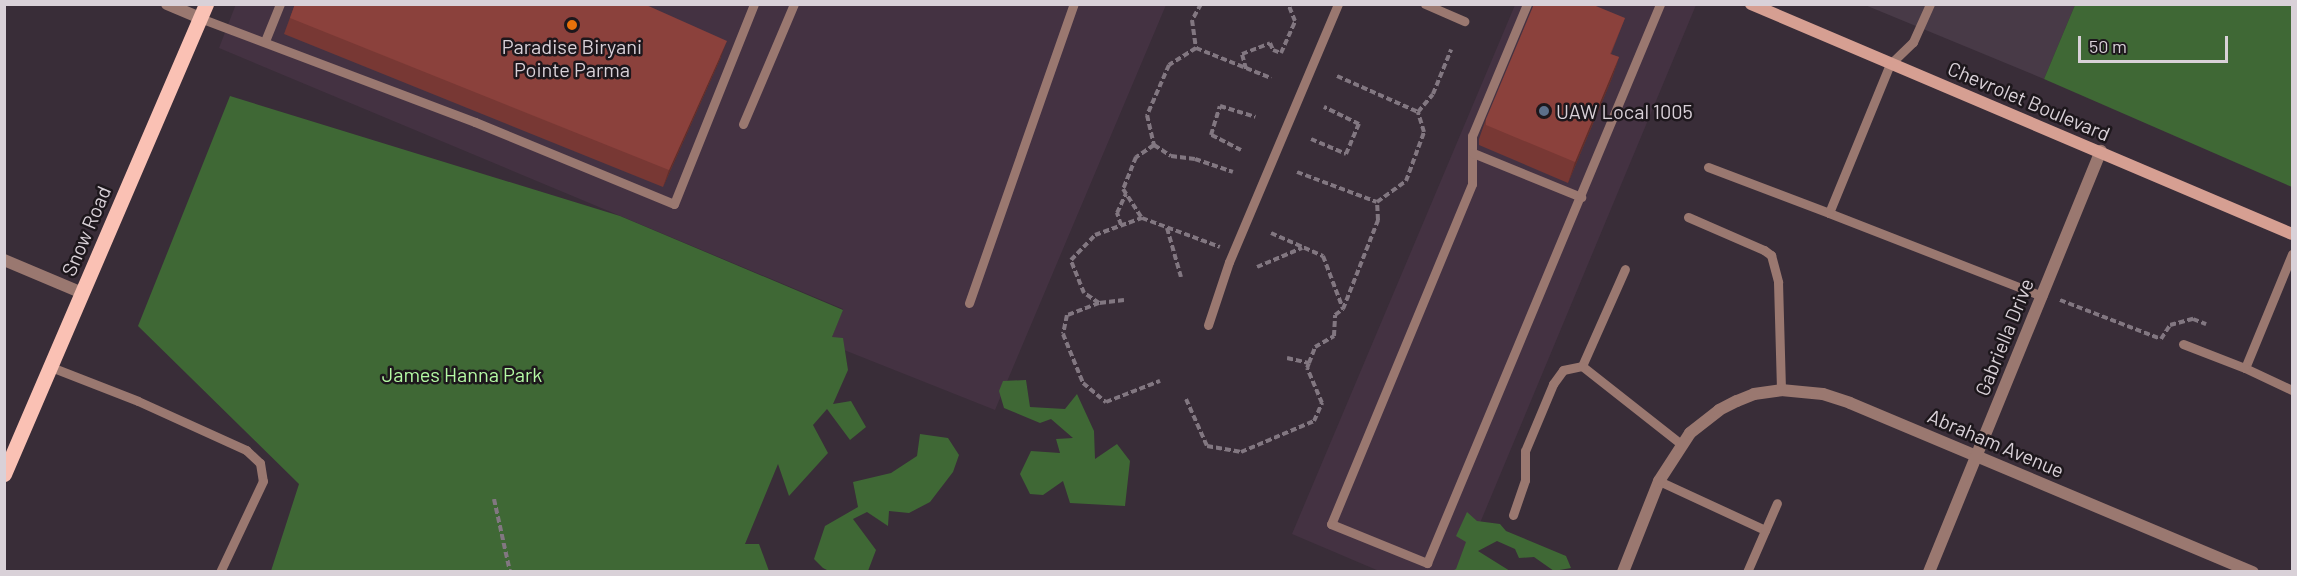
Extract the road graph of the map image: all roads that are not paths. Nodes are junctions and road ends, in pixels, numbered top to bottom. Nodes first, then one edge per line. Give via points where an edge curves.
1 (167, 4) edge
2 (280, 4) edge
3 (754, 4) edge
4 (794, 4) edge
5 (1074, 4) edge
6 (1338, 4) edge
7 (1425, 4) edge
8 (1527, 4) edge
9 (1660, 4) edge
10 (1751, 4) edge
11 (1930, 4) edge
12 (203, 11) edge
13 (1464, 21) dead end
14 (265, 41) junction
15 (1890, 64) junction
16 (743, 124) dead end
17 (2101, 151) junction
18 (1473, 153) junction
19 (1708, 167) dead end
20 (1581, 197) junction
21 (1829, 213) junction
22 (1688, 217) dead end
23 (2292, 234) edge
24 (2292, 254) edge
25 (4, 260) edge
26 (1625, 269) dead end
27 (82, 293) junction
28 (2042, 296) junction
29 (969, 303) dead end
30 (1208, 325) dead end
31 (2183, 344) dead end
32 (1582, 366) junction
33 (51, 367) junction
34 (2245, 368) junction
35 (1781, 390) junction
36 (2292, 390) edge
37 (1681, 444) junction
38 (1976, 456) junction
39 (4, 474) edge
40 (1659, 481) junction
41 (1777, 503) dead end
42 (1513, 515) dead end
43 (1765, 530) junction
44 (2236, 568) edge
45 (220, 572) edge
46 (1623, 572) edge
47 (1747, 572) edge
48 (1929, 572) edge
49 (2253, 572) edge

1 - 12 street
2 - 14 lane
3 - 14 lane via 674,204
4 - 16 lane
5 - 29 lane
6 - 30 lane via 1233,252
7 - 13 lane
8 - 18 lane via 1472,136
9 - 20 lane
10 - 15 main road, Chevrolet Boulevard
11 - 15 lane via 1913,42
12 - 14 lane
12 - 27 main road, Snow Road
15 - 17 main road, Chevrolet Boulevard
15 - 21 lane
17 - 23 main road, Chevrolet Boulevard
17 - 28 street, Gabriella Drive
18 - 20 lane
18 - 20 lane via 1472,183 1331,524 1416,559 1427,563
19 - 21 lane
21 - 28 lane
22 - 35 lane via 1771,255 1778,282
24 - 34 lane
25 - 27 street
26 - 32 lane
27 - 33 main road, Snow Road
28 - 38 street, Gabriella Drive
31 - 34 lane
32 - 37 lane
32 - 42 lane via 1563,370 1553,384 1525,451 1525,480
33 - 39 main road, Snow Road
33 - 45 lane via 246,450 260,463 263,481
34 - 36 lane
35 - 37 street, Abraham Avenue via 1754,394 1719,410 1701,422
35 - 38 street, Abraham Avenue via 1823,394 1850,403
37 - 40 street, Abraham Avenue
38 - 44 street, Abraham Avenue
38 - 48 street, Gabriella Drive
40 - 43 lane
40 - 46 street, Abraham Avenue
41 - 43 lane
43 - 47 lane
44 - 49 street, Abraham Avenue

